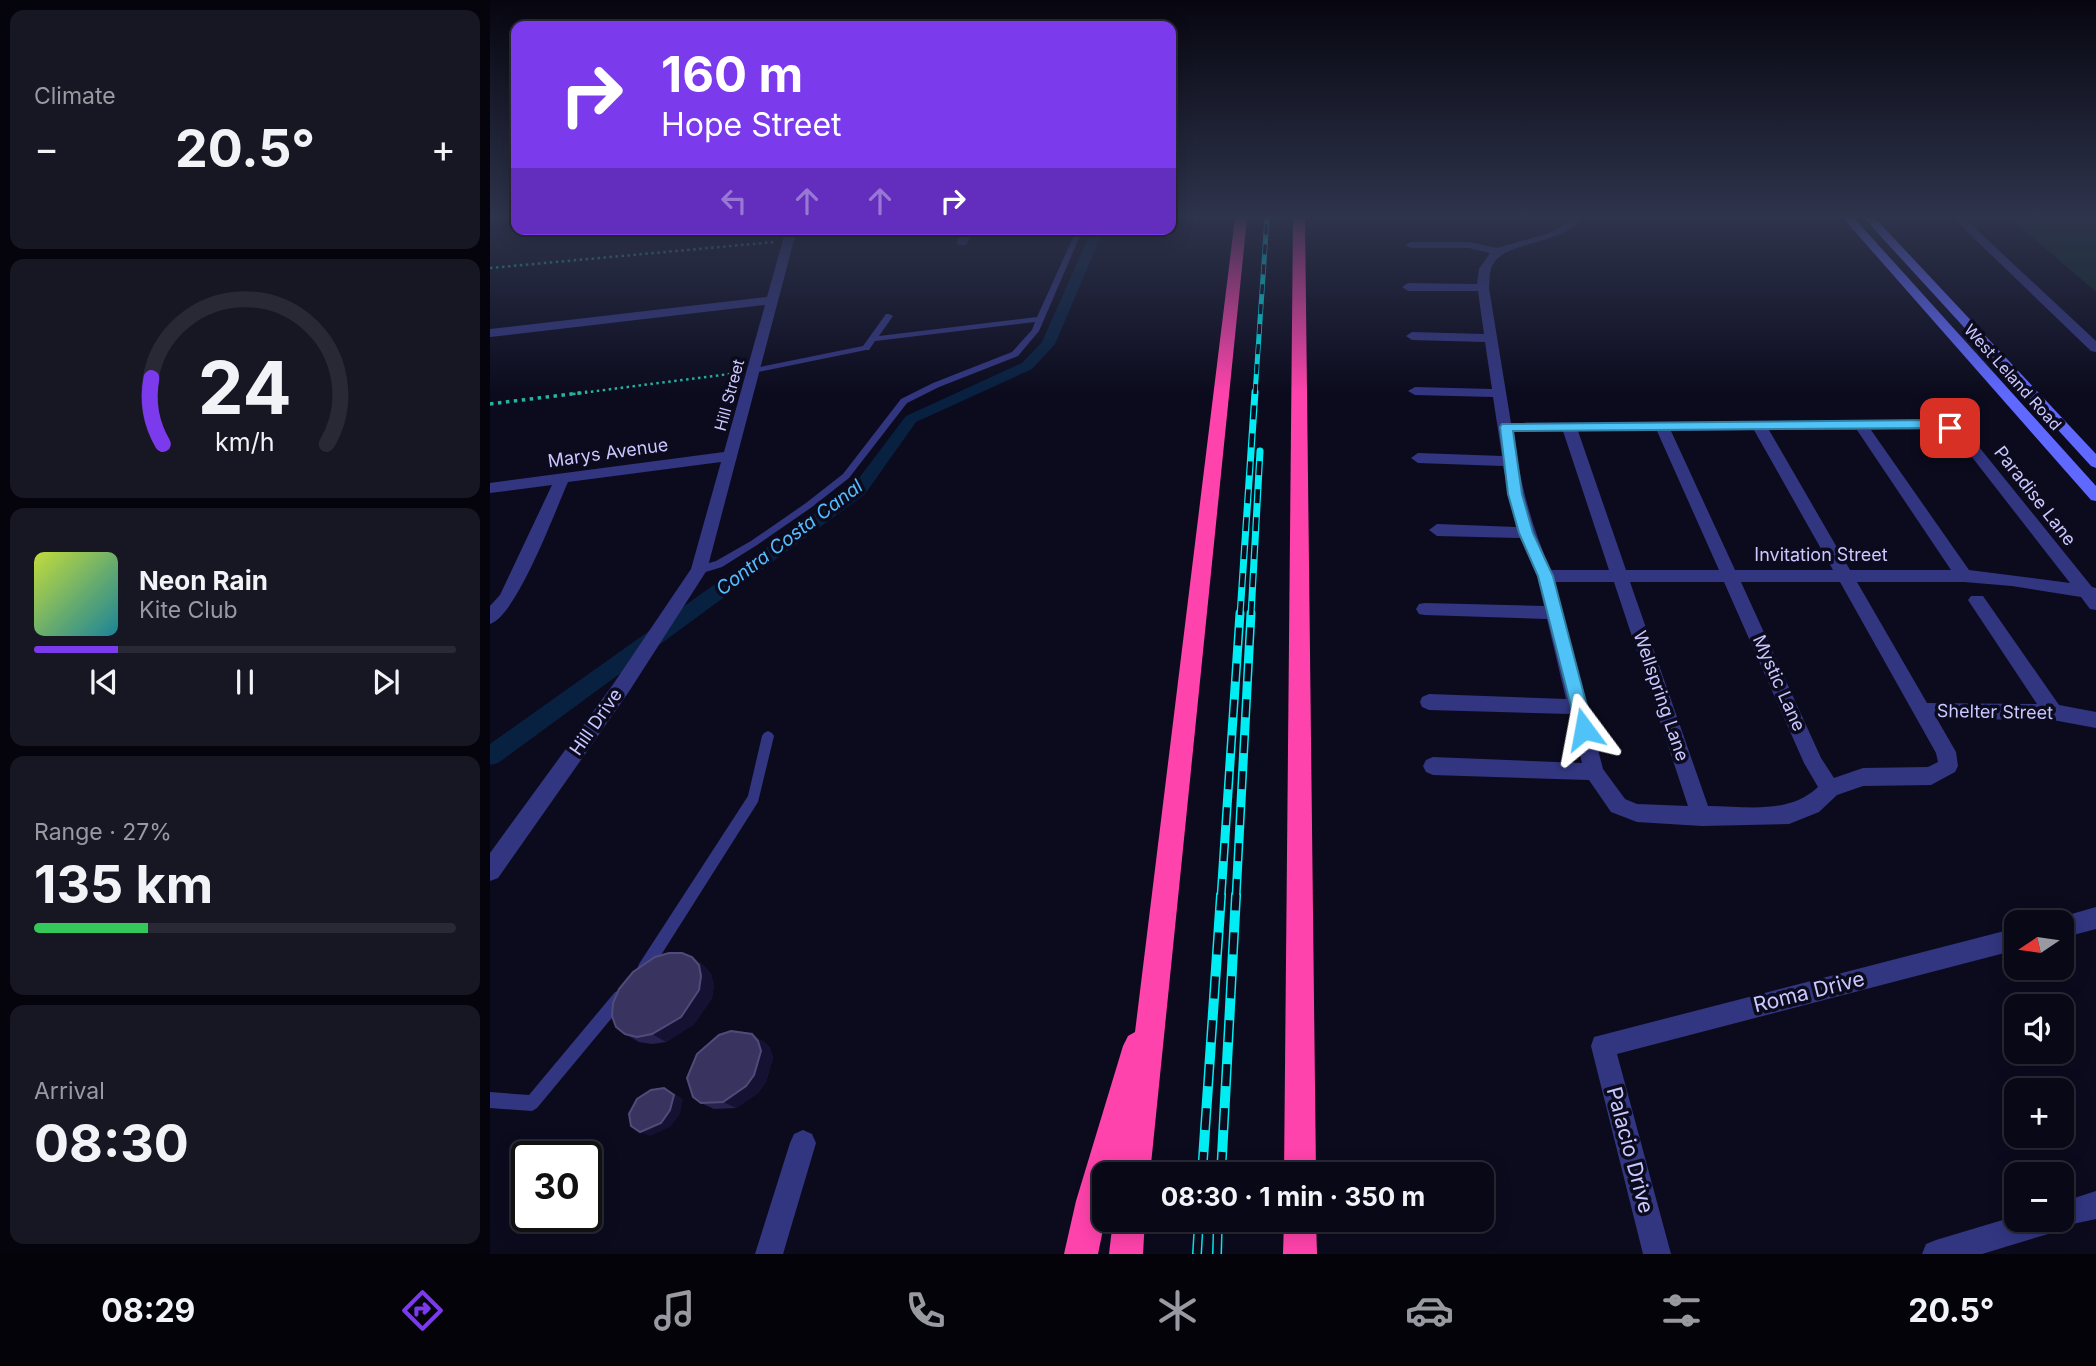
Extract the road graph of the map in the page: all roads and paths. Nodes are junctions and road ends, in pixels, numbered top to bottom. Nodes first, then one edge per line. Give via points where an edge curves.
1 (779, 277) edge
2 (1059, 277) edge
3 (1234, 277) edge
4 (1299, 277) edge
5 (1482, 277) edge
6 (1900, 277) edge
7 (1923, 277) edge
8 (2020, 277) edge
9 (1408, 287) dead end
10 (1483, 288) junction
11 (772, 300) junction
12 (889, 316) dead end
13 (1040, 318) junction
14 (490, 333) edge
15 (1412, 336) dead end
16 (1492, 338) junction
17 (872, 340) junction
18 (2096, 348) edge
19 (753, 371) junction
20 (1415, 391) dead end
21 (1501, 393) junction
22 (490, 404) edge
23 (1861, 425) junction
24 (1662, 426) junction
25 (1759, 426) junction
26 (1506, 427) junction
27 (1569, 427) junction
28 (730, 456) junction
29 (1418, 458) dead end
30 (1510, 461) junction
31 (2096, 463) edge
32 (563, 478) junction
33 (490, 488) edge
34 (2096, 496) edge
35 (1437, 530) dead end
36 (1526, 533) junction
37 (699, 570) junction
38 (1545, 576) junction
39 (1620, 576) junction
40 (1731, 576) junction
41 (1846, 576) junction
42 (1964, 576) junction
43 (2093, 597) edge
44 (1977, 600) dead end
45 (1424, 609) dead end
46 (1555, 613) junction
47 (490, 617) edge
48 (1429, 702) dead end
49 (1579, 708) junction
50 (1922, 711) junction
51 (2053, 712) junction
52 (2096, 719) edge
53 (768, 736) dead end
54 (1433, 766) dead end
55 (1594, 772) junction
56 (1830, 789) junction
57 (1702, 817) junction
58 (490, 871) edge
59 (2096, 918) edge
60 (2074, 924) edge
61 (2004, 942) edge
62 (1153, 997) junction
63 (1603, 1046) joint
64 (490, 1100) edge
65 (803, 1143) dead end
66 (1135, 1162) edge
67 (1300, 1162) edge
68 (2096, 1205) edge
69 (2074, 1211) edge
70 (1128, 1232) edge
71 (1300, 1232) edge
72 (2008, 1232) edge
73 (769, 1254) edge
74 (1081, 1254) edge
75 (1126, 1254) edge
76 (1300, 1254) edge
77 (1657, 1254) edge
78 (1936, 1254) edge

1 - 11 street, Hill Street
2 - 13 lane
3 - 62 highway
4 - 67 highway
5 - 10 street
6 - 34 main road, West Leland Road
7 - 31 main road, West Leland Road
8 - 18 street
9 - 10 street
10 - 16 street
11 - 14 street
11 - 19 street, Hill Street
12 - 17 lane
13 - 17 lane
13 - 37 lane via 1015,354 904,401 846,475 754,543
15 - 16 street
16 - 21 street
17 - 19 lane via 866,348
19 - 22 path
19 - 28 street, Hill Street
20 - 21 street
21 - 26 street
23 - 25 street
23 - 42 street
23 - 43 street, Paradise Lane via 1950,428 1966,440
24 - 25 street
24 - 27 street
24 - 40 street, Mystic Lane
25 - 41 street
26 - 27 street
26 - 30 street
27 - 39 street, Wellspring Lane
28 - 32 street, Marys Avenue
28 - 37 street, Hill Street
29 - 30 street
30 - 36 street
32 - 33 street, Marys Avenue
32 - 47 street via 507,599
35 - 36 street
36 - 38 street
37 - 58 street, Hill Drive
38 - 39 street, Invitation Street
38 - 46 street
39 - 40 street, Invitation Street
39 - 57 street, Wellspring Lane
40 - 41 street, Invitation Street
40 - 56 street, Mystic Lane via 1814,763
41 - 42 street, Invitation Street
41 - 50 street
42 - 43 street, Invitation Street via 2012,580
44 - 51 street
45 - 46 street
46 - 49 street
48 - 49 street
49 - 55 street
50 - 51 street, Shelter Street
50 - 56 street, Shelter Street via 1946,752 1948,766 1931,776 1863,777
51 - 52 street, Shelter Street
53 - 64 lane via 754,798 649,962 532,1103
54 - 55 street
55 - 57 street, Shelter Street via 1618,806 1637,813
56 - 57 street, Shelter Street via 1812,806 1789,815
59 - 60 street
61 - 63 street, Roma Drive
62 - 66 highway
62 - 74 highway via 1092,1201
63 - 77 street, Palacio Drive
65 - 73 street
68 - 69 street
70 - 75 highway
71 - 76 highway
72 - 78 street

